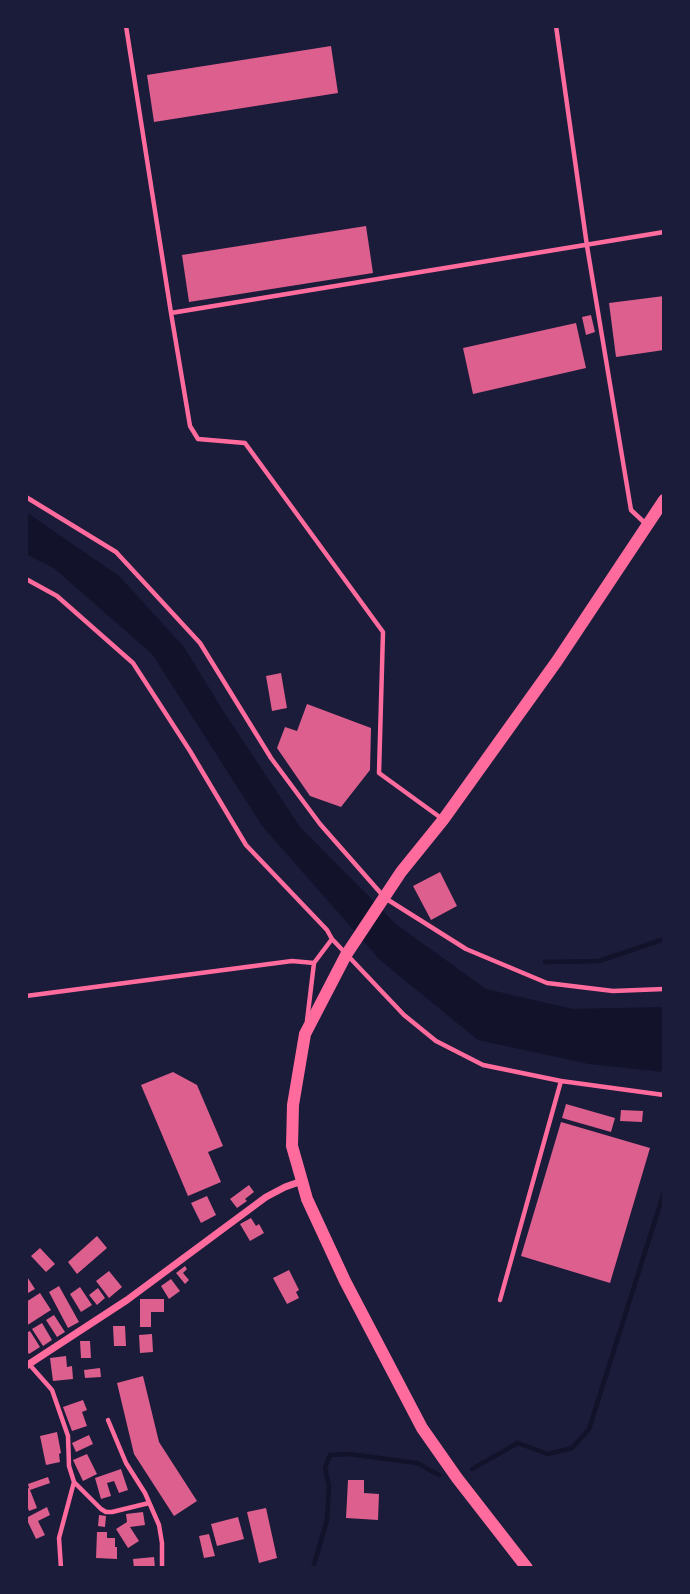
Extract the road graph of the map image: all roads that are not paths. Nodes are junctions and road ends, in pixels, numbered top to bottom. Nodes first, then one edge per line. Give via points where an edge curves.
1 (126, 26) edge
2 (556, 26) edge
3 (664, 232) edge
4 (587, 246) junction
5 (171, 313) junction
6 (26, 497) edge
7 (664, 500) edge
8 (648, 524) junction
9 (26, 579) edge
10 (443, 820) junction
11 (385, 898) junction
12 (332, 939) junction
13 (346, 955) junction
14 (314, 963) junction
15 (664, 989) edge
16 (26, 996) edge
17 (305, 1034) junction
18 (561, 1081) junction
19 (664, 1095) edge
20 (302, 1181) junction
21 (500, 1300) dead end
22 (28, 1365) edge
23 (108, 1420) dead end
24 (74, 1482) junction
25 (149, 1503) junction
26 (61, 1568) edge
27 (162, 1568) edge
28 (527, 1568) edge

1 - 5 lane
2 - 4 lane
3 - 4 lane
4 - 5 lane
4 - 8 lane via 631,510
5 - 10 lane via 190,426 198,439 245,443 383,632 379,773
6 - 11 lane via 116,552 200,643 271,758 320,824
7 - 8 main road
8 - 10 main road
9 - 12 lane via 57,596 133,663 246,845
10 - 11 main road
11 - 13 main road
11 - 15 lane via 466,949 547,983 613,991
12 - 13 lane
12 - 14 lane
13 - 17 main road
13 - 18 lane via 436,1041 483,1065
14 - 16 lane via 292,961
14 - 17 lane
17 - 20 main road via 293,1105 292,1146
18 - 19 lane
18 - 21 lane
20 - 22 street via 266,1197 127,1300
20 - 28 main road via 345,1280 422,1429
22 - 24 lane via 52,1390 58,1405
23 - 25 lane
24 - 25 lane via 106,1512
24 - 26 lane via 59,1538
25 - 27 lane via 159,1525

